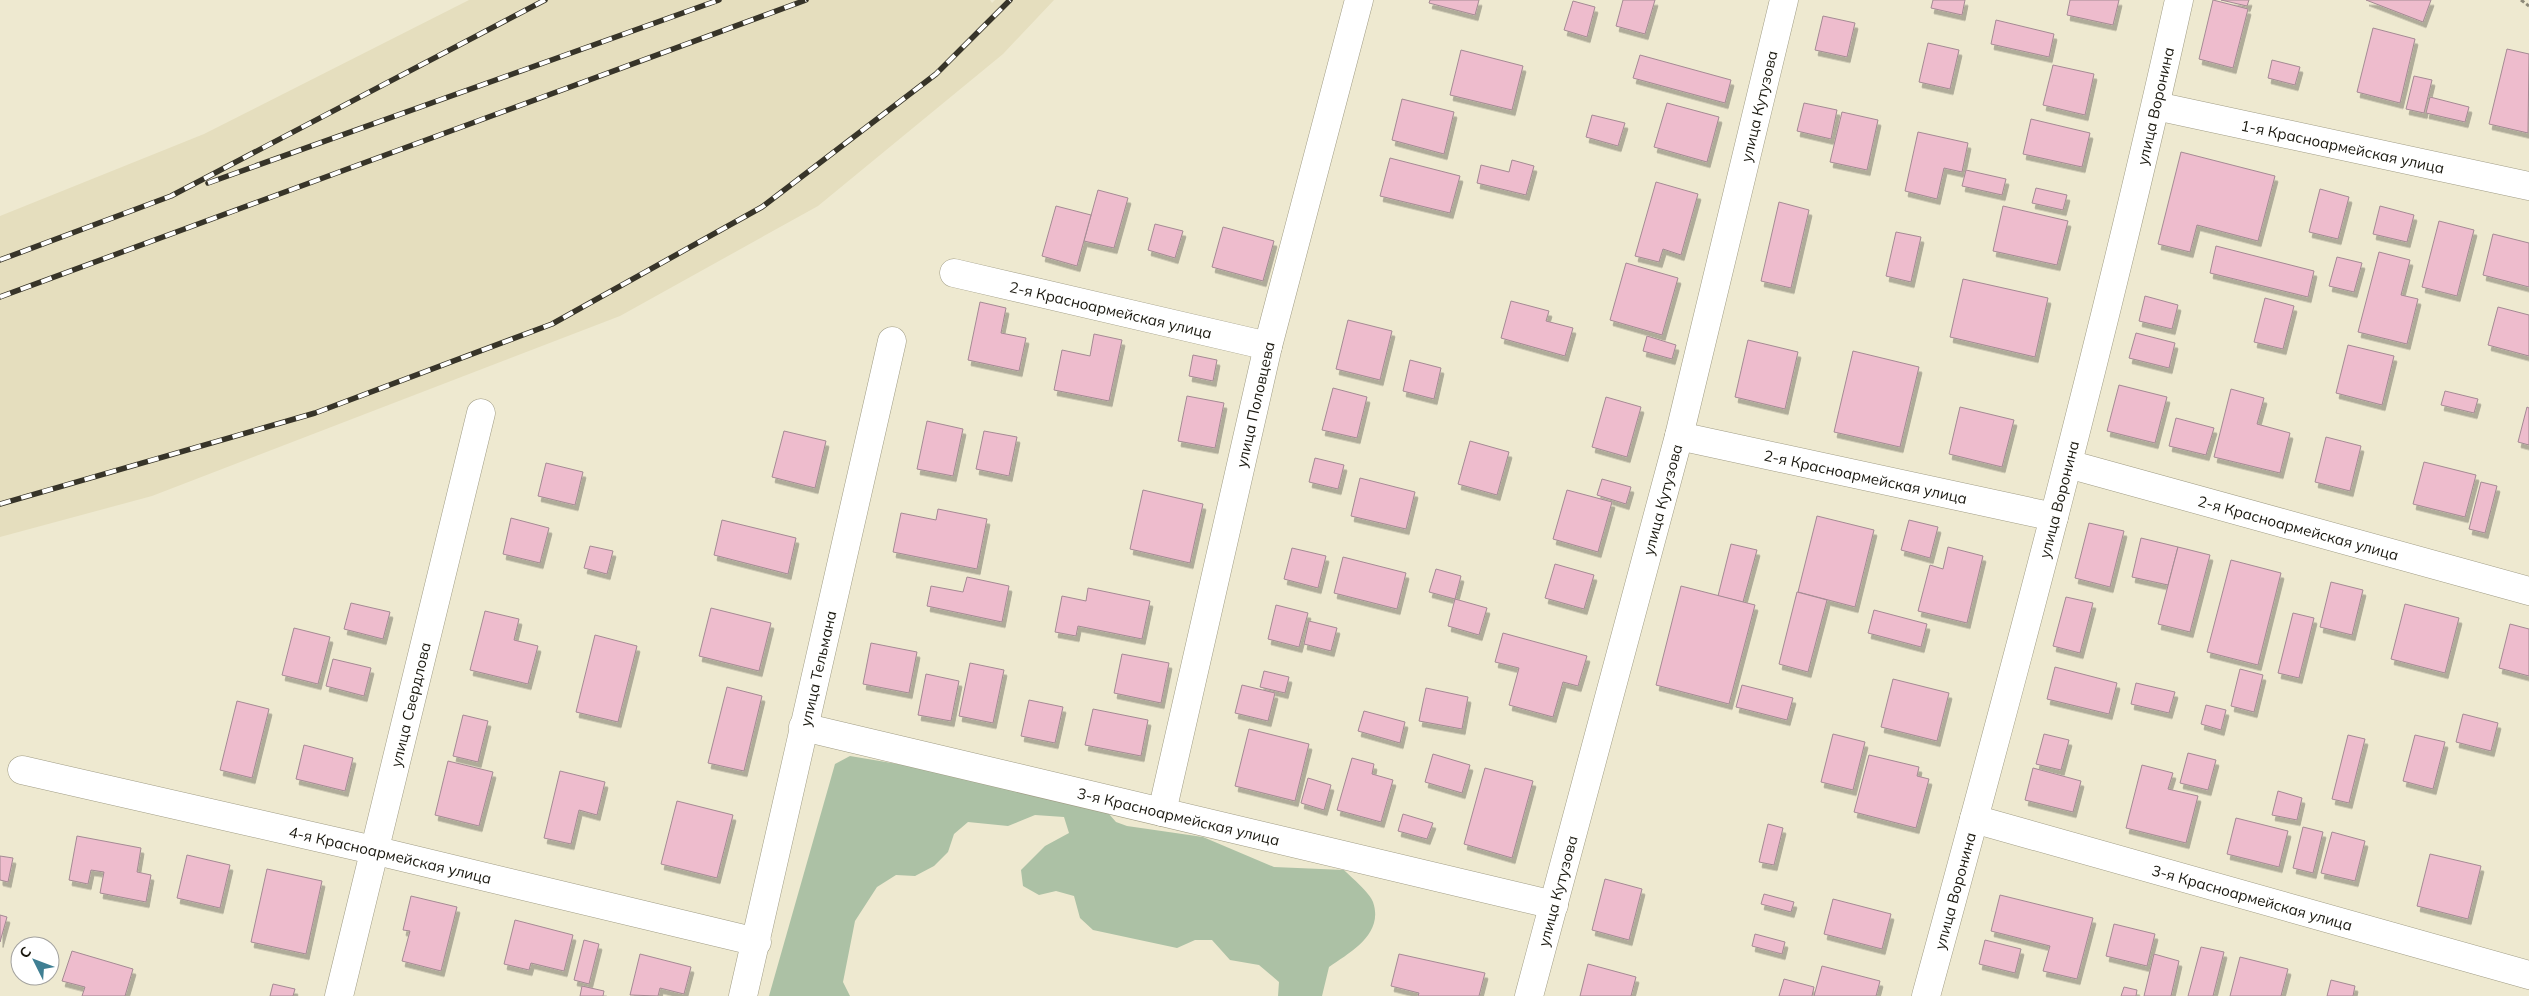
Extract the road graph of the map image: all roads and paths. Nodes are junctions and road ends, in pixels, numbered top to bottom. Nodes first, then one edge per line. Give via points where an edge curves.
1 (1359, 0) edge
2 (1784, 0) edge
3 (2179, 0) edge
4 (2521, 0) edge
5 (2529, 6) edge
6 (2156, 106) junction
7 (2529, 186) edge
8 (954, 273) dead end
9 (892, 341) dead end
10 (1268, 346) junction
11 (481, 413) dead end
12 (1679, 436) junction
13 (2068, 464) junction
14 (2054, 517) junction
15 (2529, 591) edge
16 (803, 727) junction
17 (22, 770) dead end
18 (1162, 812) junction
19 (1974, 819) junction
20 (373, 850) junction
21 (1554, 905) junction
22 (757, 942) junction
23 (2529, 974) edge
24 (339, 996) edge
25 (744, 996) edge
26 (1529, 996) edge
27 (1926, 996) edge

1 - 10 street, улица Половцева
2 - 12 street, улица Кутузова
3 - 6 street, улица Воронина
4 - 5 path
6 - 7 street, 1-я Красноармейская улица
6 - 13 street, улица Воронина
8 - 10 street, 2-я Красноармейская улица
9 - 16 street, улица Тельмана
10 - 18 street, улица Половцева
11 - 20 street, улица Свердлова
12 - 14 street, 2-я Красноармейская улица
12 - 21 street, улица Кутузова
13 - 14 street, улица Воронина
13 - 15 street, 2-я Красноармейская улица
14 - 19 street, улица Воронина
16 - 18 street, 3-я Красноармейская улица
16 - 22 street, улица Тельмана
17 - 20 street, 4-я Красноармейская улица
18 - 21 street, 3-я Красноармейская улица
19 - 23 street, 3-я Красноармейская улица
19 - 27 street, улица Воронина
20 - 22 street, 4-я Красноармейская улица
20 - 24 street, улица Свердлова
21 - 26 street, улица Кутузова
22 - 25 street, улица Тельмана

